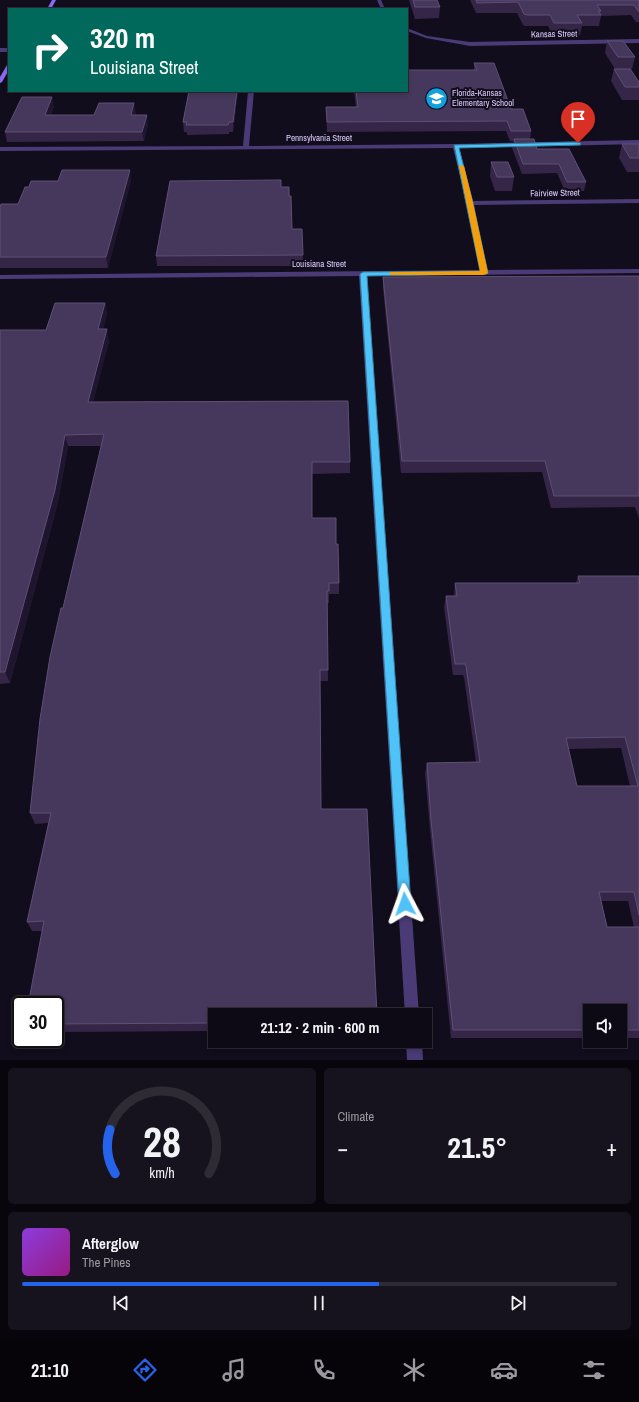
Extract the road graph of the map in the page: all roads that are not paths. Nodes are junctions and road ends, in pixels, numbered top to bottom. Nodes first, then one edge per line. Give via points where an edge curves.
1 (408, 29) edge
2 (636, 43) edge
3 (8, 68) edge
4 (0, 81) edge
5 (251, 92) edge
6 (639, 142) edge
7 (456, 146) junction
8 (246, 147) junction
9 (0, 149) edge
10 (639, 201) edge
11 (470, 203) junction
12 (639, 271) edge
13 (484, 273) junction
14 (363, 274) junction
15 (0, 277) edge
16 (412, 1008) edge
17 (414, 1048) edge
18 (415, 1060) edge

1 - 2 street, Kansas Street via 426,37 470,44
3 - 4 street
5 - 8 street
6 - 7 street, Pennsylvania Street
7 - 8 street, Pennsylvania Street
7 - 11 street
8 - 9 street, Pennsylvania Street
10 - 11 street, Fairview Street
11 - 13 street
12 - 13 street, Louisiana Street
13 - 14 street, Louisiana Street
14 - 15 street, Louisiana Street
14 - 16 street
17 - 18 street

